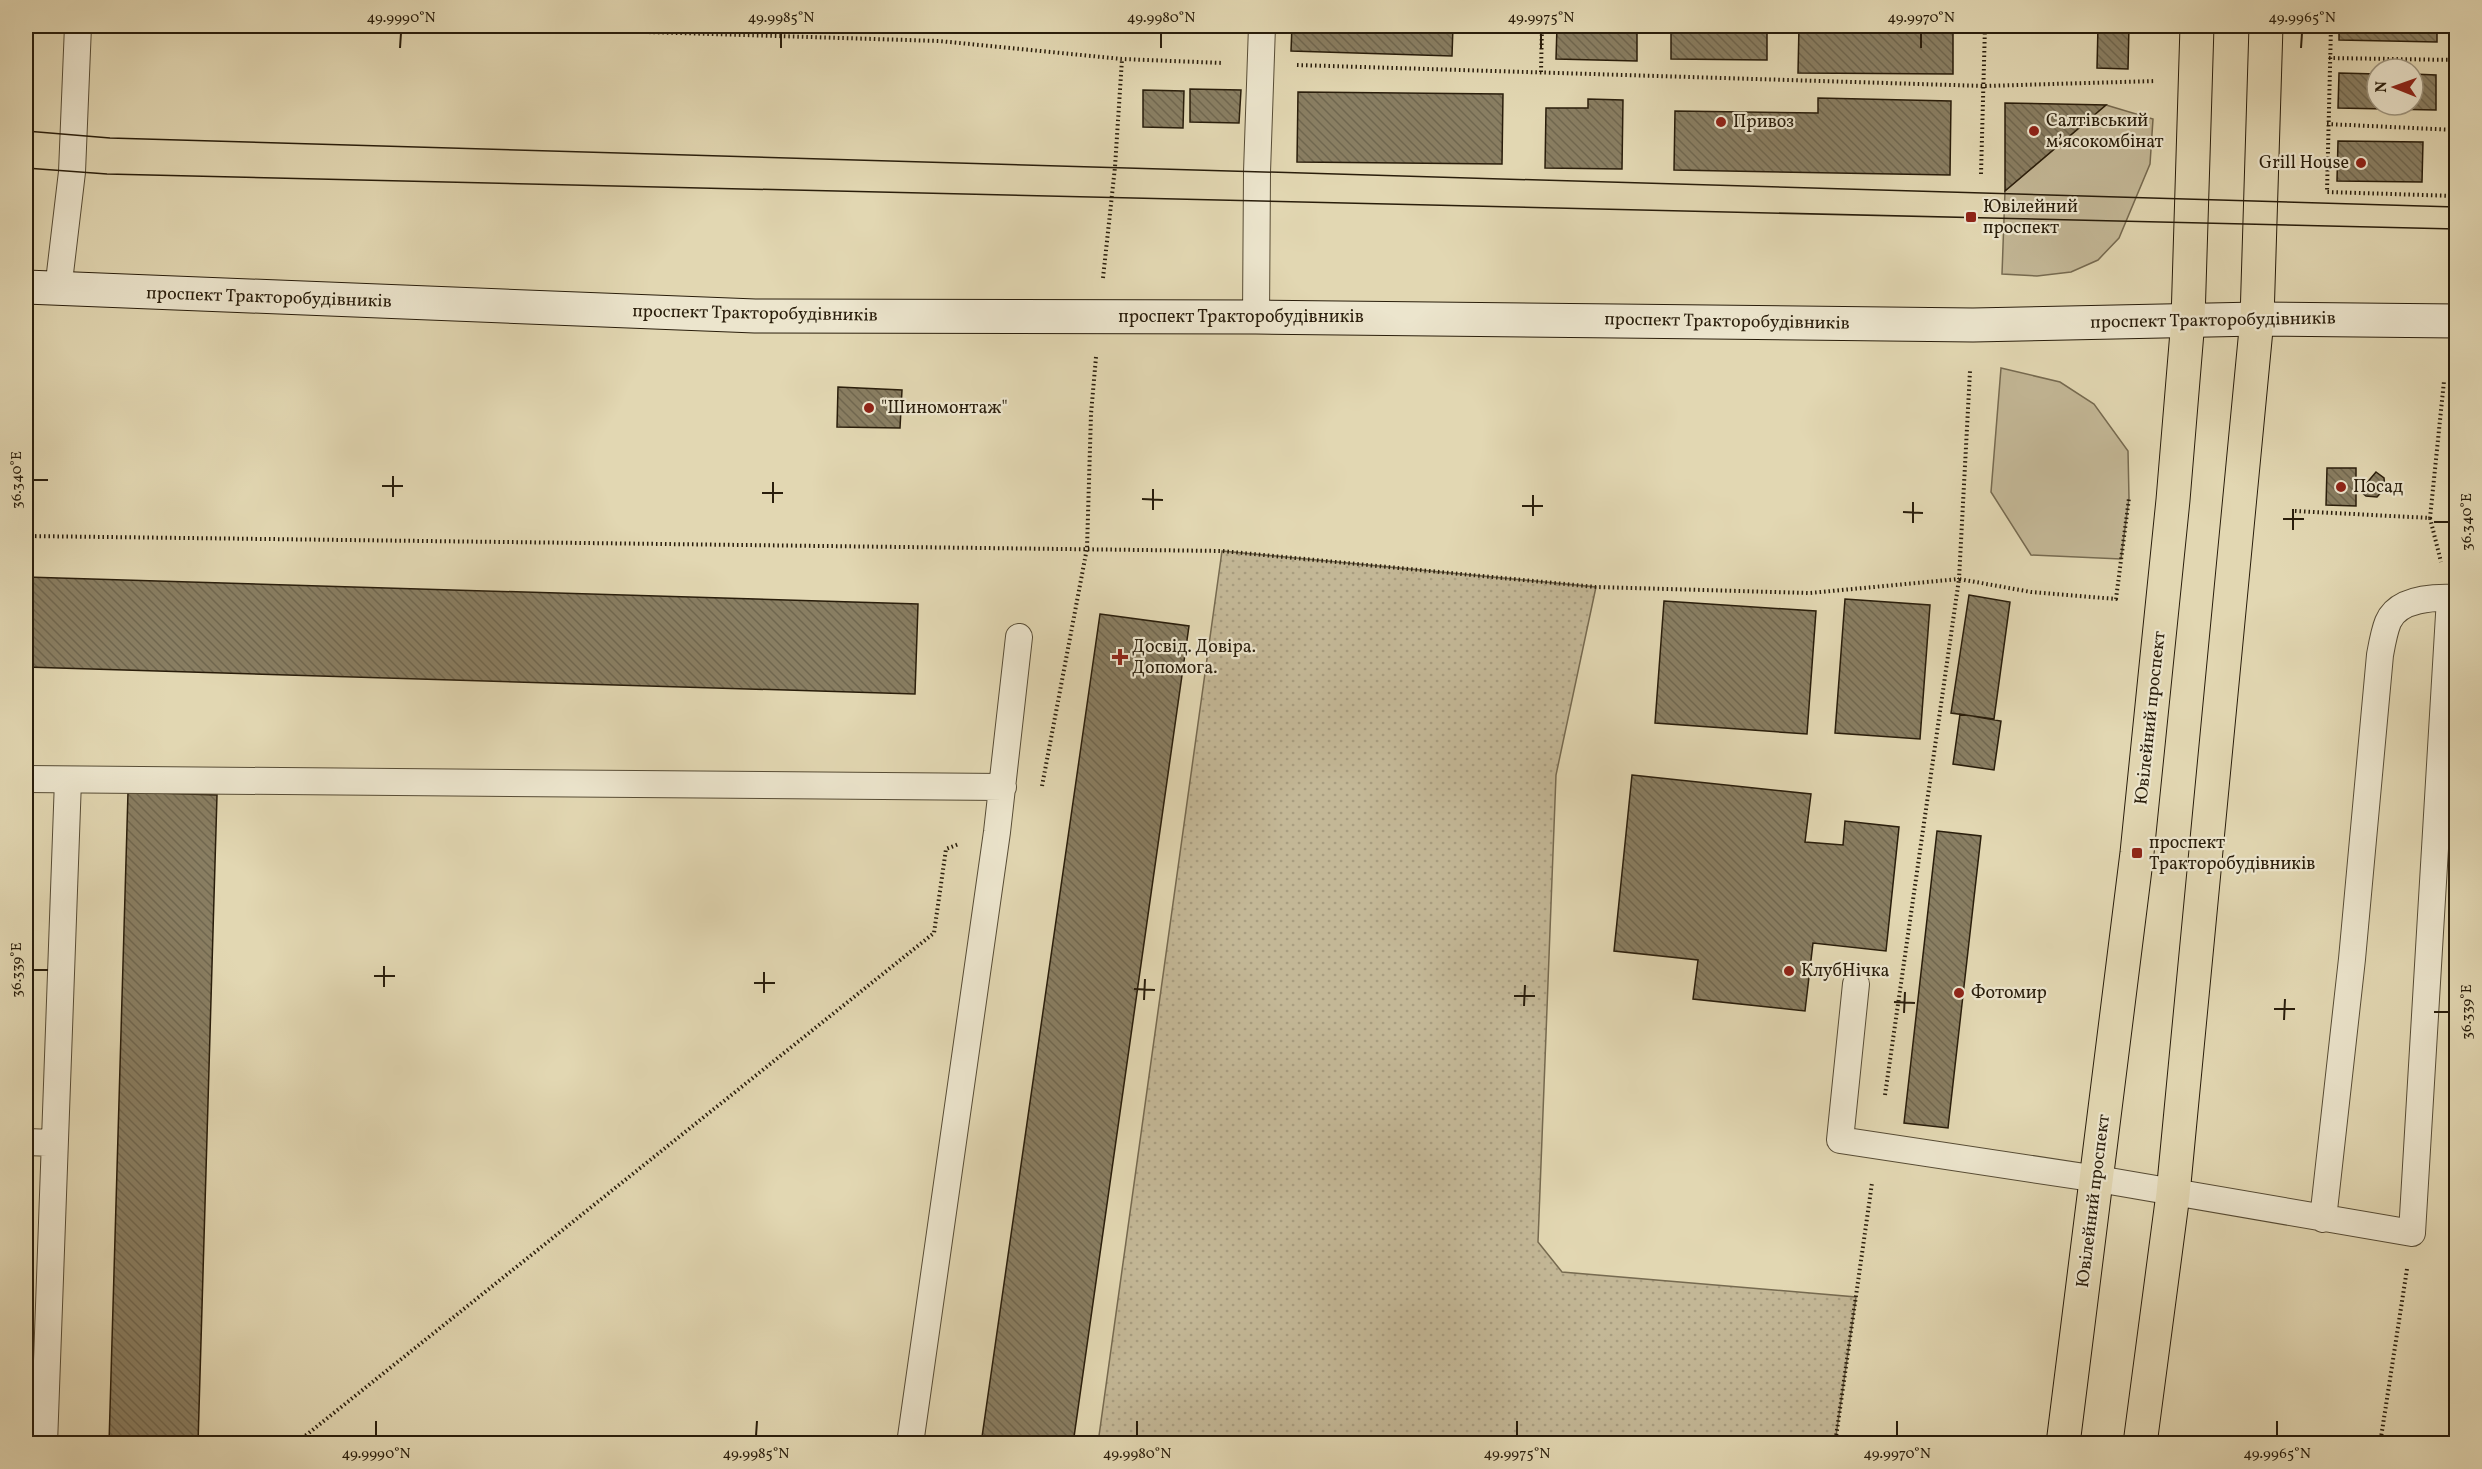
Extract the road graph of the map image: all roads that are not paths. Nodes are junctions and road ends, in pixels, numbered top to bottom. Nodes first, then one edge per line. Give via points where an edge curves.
1 (78, 26) edge
2 (1262, 26) edge
3 (2197, 26) edge
4 (2266, 26) edge
5 (26, 287) edge
6 (58, 290) junction
7 (1256, 317) junction
8 (2257, 319) junction
9 (2188, 320) junction
10 (2457, 321) edge
11 (2453, 598) edge
12 (1019, 637) dead end
13 (26, 779) edge
14 (68, 780) junction
15 (1003, 787) junction
16 (1856, 984) dead end
17 (26, 1142) edge
18 (54, 1143) junction
19 (2097, 1179) junction
20 (2173, 1194) junction
21 (2323, 1219) junction
22 (44, 1443) edge
23 (910, 1443) edge
24 (2063, 1443) edge
25 (2140, 1443) edge

1 - 6 lane via 72,172
2 - 7 lane
3 - 9 main road, Ювілейний проспект
4 - 8 main road
5 - 6 main road, проспект Тракторобудівників
6 - 7 main road, проспект Тракторобудівників via 755,316
7 - 9 main road, проспект Тракторобудівників via 1972,325
8 - 9 main road, проспект Тракторобудівників
8 - 10 main road, проспект Тракторобудівників
8 - 20 main road
9 - 19 main road, Ювілейний проспект via 2138,842
11 - 21 lane via 2403,605 2389,620 2380,655
11 - 21 lane via 2412,1233
12 - 15 lane
13 - 14 lane
14 - 15 lane
14 - 18 lane
15 - 23 lane
16 - 19 lane via 1840,1140
17 - 18 lane
18 - 22 lane
19 - 20 lane
19 - 24 main road, Ювілейний проспект
20 - 21 lane
20 - 25 main road

